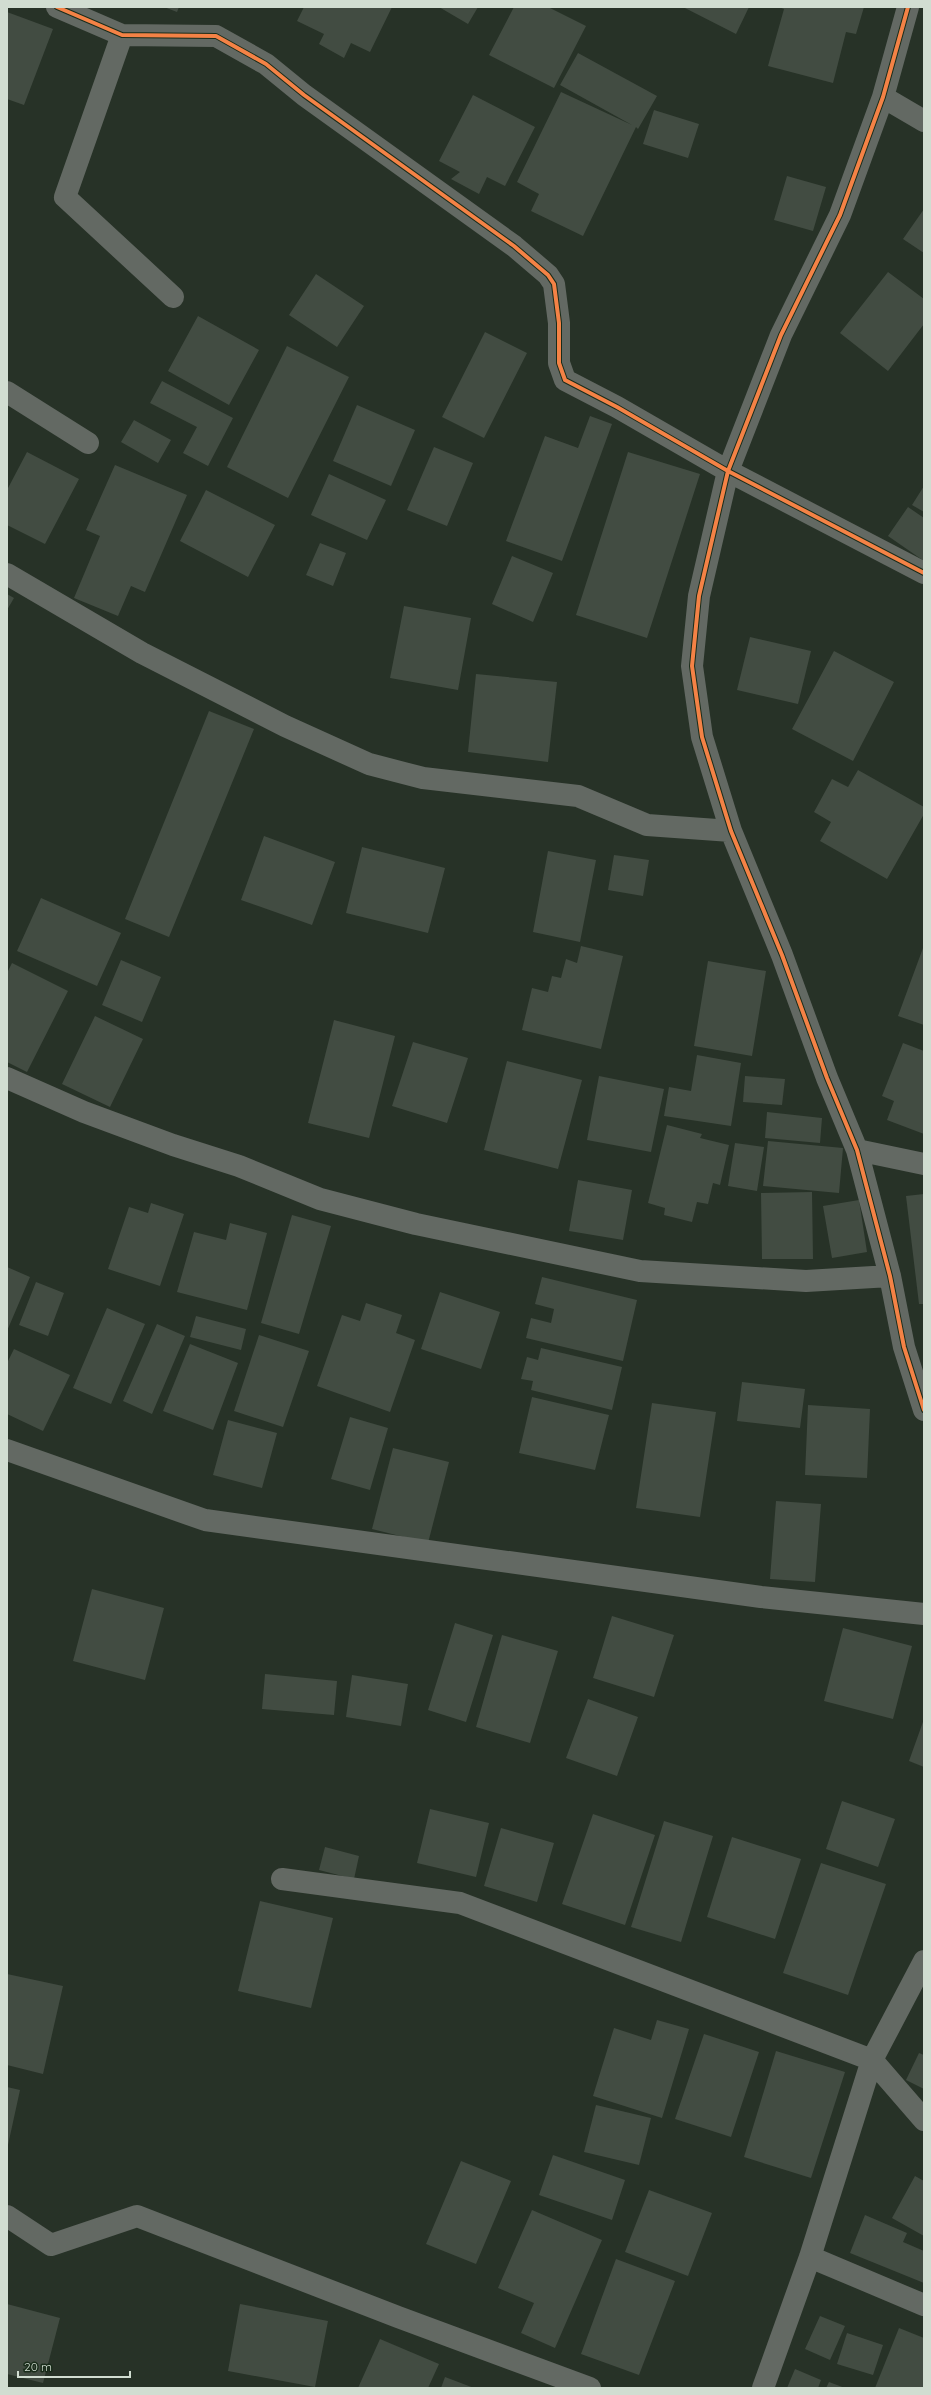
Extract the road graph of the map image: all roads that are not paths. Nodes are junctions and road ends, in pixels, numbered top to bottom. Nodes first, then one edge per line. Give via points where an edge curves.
1 (57, 7) edge
2 (908, 7) edge
3 (122, 35) junction
4 (883, 96) junction
5 (924, 122) edge
6 (173, 297) dead end
7 (7, 392) edge
8 (88, 443) dead end
9 (728, 471) junction
10 (924, 573) edge
11 (7, 574) edge
12 (731, 831) junction
13 (7, 1078) edge
14 (857, 1150) junction
15 (924, 1164) edge
16 (890, 1276) junction
17 (924, 1410) edge
18 (7, 1450) edge
19 (924, 1614) edge
20 (282, 1879) dead end
21 (924, 1961) edge
22 (872, 2060) junction
23 (924, 2120) edge
24 (7, 2216) edge
25 (810, 2257) junction
26 (924, 2305) edge
27 (590, 2388) edge
28 (763, 2388) edge

1 - 3 street
2 - 4 street
3 - 6 street via 65,197
3 - 9 street via 216,36 266,64 304,95 514,246 548,275 554,284 559,323 559,363 565,380
4 - 5 street
4 - 9 street via 840,215 781,335
7 - 8 street
9 - 10 street
9 - 12 street via 699,596 692,666 702,737
11 - 12 street via 142,653 285,726 369,764 423,778 578,796 648,825
12 - 14 street
13 - 16 street via 84,1112 239,1166 320,1199 416,1224 640,1271 806,1281
14 - 15 street
14 - 16 street
16 - 17 street via 904,1347
18 - 19 street via 205,1520 754,1596
20 - 22 street via 460,1903
21 - 22 street
22 - 23 street
22 - 25 street
24 - 27 street via 51,2245 138,2216 391,2315
25 - 26 street
25 - 28 street

